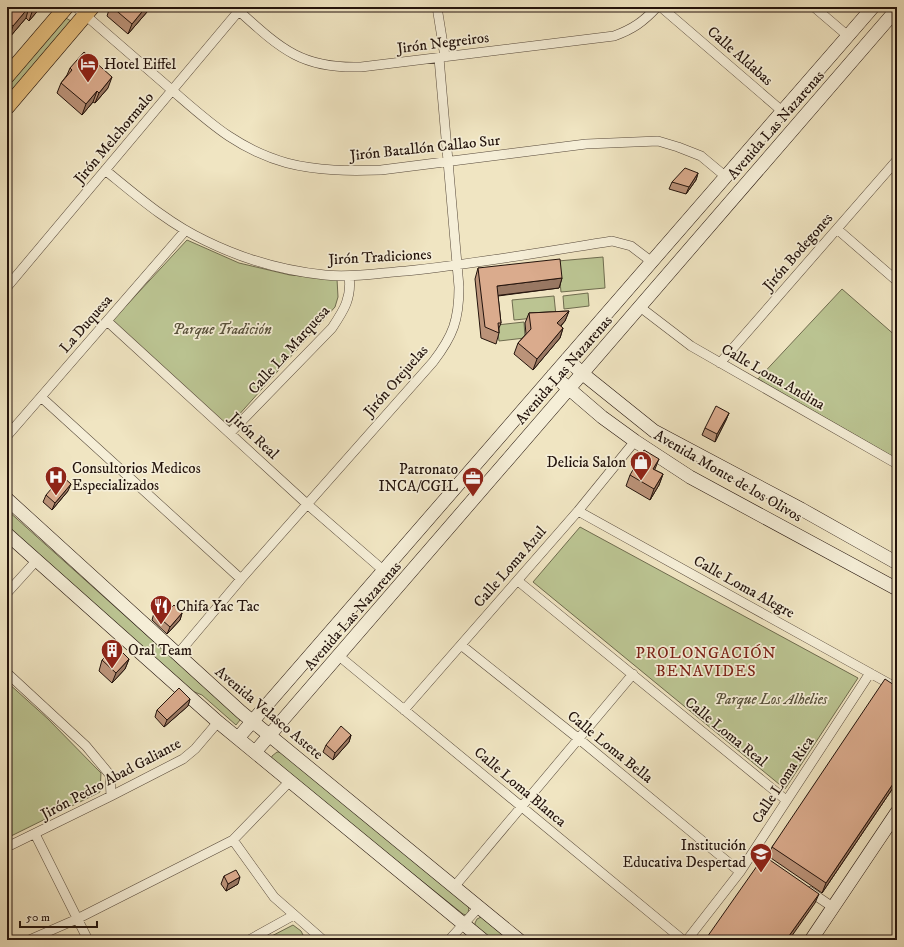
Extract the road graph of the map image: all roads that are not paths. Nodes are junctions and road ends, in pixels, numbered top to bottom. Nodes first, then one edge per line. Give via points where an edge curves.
1 (66, 7) edge
2 (437, 7) edge
3 (657, 7) edge
4 (661, 7) edge
5 (814, 7) edge
6 (873, 7) edge
7 (241, 9) edge
8 (897, 9) edge
9 (85, 10) edge
10 (848, 36) junction
11 (442, 57) junction
12 (7, 76) edge
13 (172, 90) junction
14 (7, 107) edge
15 (782, 111) junction
16 (448, 161) junction
17 (896, 162) edge
18 (106, 170) junction
19 (725, 176) junction
20 (837, 229) junction
21 (185, 231) junction
22 (652, 262) junction
23 (458, 266) junction
24 (349, 276) junction
25 (897, 281) edge
26 (7, 287) edge
27 (640, 307) junction
28 (107, 321) junction
29 (567, 359) junction
30 (720, 363) junction
31 (583, 374) junction
32 (553, 375) junction
33 (569, 390) junction
34 (41, 397) junction
35 (230, 433) junction
36 (7, 436) edge
37 (635, 441) junction
38 (897, 464) edge
39 (7, 499) edge
40 (307, 504) junction
41 (578, 511) junction
42 (7, 534) edge
43 (36, 561) junction
44 (897, 563) edge
45 (384, 570) junction
46 (241, 579) junction
47 (518, 581) junction
48 (897, 589) edge
49 (7, 593) edge
50 (461, 645) junction
51 (177, 655) junction
52 (339, 656) junction
53 (7, 673) edge
54 (870, 673) junction
55 (633, 674) junction
56 (897, 688) edge
57 (404, 710) junction
58 (252, 721) junction
59 (218, 722) junction
60 (270, 736) junction
61 (238, 738) junction
62 (579, 739) junction
63 (255, 752) junction
64 (290, 781) junction
65 (111, 796) junction
66 (786, 800) junction
67 (522, 808) junction
68 (897, 812) edge
69 (35, 834) junction
70 (233, 840) junction
71 (7, 847) edge
72 (740, 872) junction
73 (454, 887) junction
74 (803, 887) edge
75 (479, 907) junction
76 (834, 908) junction
77 (294, 915) junction
78 (77, 918) junction
79 (464, 924) junction
80 (313, 937) edge
81 (29, 940) edge
82 (88, 940) edge
83 (249, 940) edge
84 (323, 940) edge
85 (449, 940) edge
86 (484, 940) edge
87 (519, 940) edge
88 (683, 940) edge
89 (687, 940) edge
90 (811, 940) edge

1 - 12 main road
2 - 11 street, Jirón Orejuelas
3 - 11 street, Jirón Negreiros via 642,22 614,36
4 - 15 street, Calle Aldabas
5 - 10 street
6 - 10 street, Avenida Las Nazarenas
7 - 11 street, Jirón Negreiros via 270,39 293,54 315,63 345,68
7 - 13 street, Jirón Melchormalo
8 - 27 street, Avenida Las Nazarenas
9 - 13 street, Jirón Batallón Callao Sur
9 - 14 main road
10 - 15 street, Avenida Las Nazarenas
11 - 16 street, Jirón Orejuelas
13 - 16 street, Jirón Batallón Callao Sur via 225,135 263,155 287,163 313,169 346,171 380,170
13 - 18 street, Jirón Melchormalo
15 - 19 street, Avenida Las Nazarenas
16 - 19 street, Jirón Batallón Callao Sur via 586,144 658,141 701,156
16 - 23 street, Jirón Orejuelas
17 - 20 street, Jirón Bodegones
18 - 21 street, Jirón Tradiciones
18 - 26 street, Jirón Melchormalo
19 - 22 street, Avenida Las Nazarenas
20 - 25 street
20 - 30 street, Jirón Bodegones
21 - 24 street, Jirón Tradiciones via 206,242 285,268
21 - 28 street, La Duquesa
22 - 23 street, Jirón Tradiciones via 630,246 612,241
22 - 29 street, Avenida Las Nazarenas
23 - 24 street, Jirón Tradiciones
23 - 40 street, Jirón Orejuelas via 459,305 452,334 444,348
24 - 35 street, Calle La Marquesa via 348,300 332,328
27 - 30 street, Calle Loma Andina via 691,346
27 - 31 street, Avenida Las Nazarenas
28 - 34 street, La Duquesa
28 - 35 street, Jirón Real
29 - 31 street, Avenida Monte de los Olivos
29 - 32 street, Avenida Las Nazarenas
30 - 38 street, Calle Loma Andina
31 - 33 street, Avenida Las Nazarenas
31 - 44 street, Avenida Monte de los Olivos via 654,431
32 - 33 street, Avenida Monte de los Olivos
32 - 45 street, Avenida Las Nazarenas
33 - 37 street, Avenida Monte de los Olivos
33 - 52 street, Avenida Las Nazarenas
34 - 36 street, La Duquesa
34 - 46 street
35 - 40 street, Jirón Real
37 - 41 street, Calle Loma Azul
37 - 48 street, Avenida Monte de los Olivos via 690,477
39 - 51 street, Avenida Velasco Astete
40 - 45 street, Jirón Real
40 - 46 street, Jirón Orejuelas
41 - 47 street, Calle Loma Azul
41 - 54 street, Calle Loma Alegre
42 - 43 street
43 - 49 street
43 - 59 street
45 - 58 street, Avenida Las Nazarenas
46 - 51 street, Jirón Orejuelas
47 - 50 street, Calle Loma Azul
47 - 55 street, Calle Loma Real
50 - 57 street, Calle Loma Azul
50 - 62 street, Calle Loma Bella
51 - 58 street, Avenida Velasco Astete
52 - 57 street, Calle Loma Blanca
52 - 60 street, Avenida Las Nazarenas
53 - 65 street via 86,746 110,775
54 - 56 street, Calle Loma Alegre
54 - 66 street, Calle Loma Rica
55 - 62 street
55 - 66 street, Calle Loma Real
57 - 67 street, Calle Loma Blanca
58 - 60 street, Avenida Velasco Astete
58 - 61 street, Avenida Las Nazarenas
59 - 61 street
59 - 65 street, Jirón Pedro Abad Galiante via 189,755
60 - 63 street, Avenida Las Nazarenas
60 - 73 street, Avenida Velasco Astete
61 - 63 street
62 - 67 street
62 - 72 street, Calle Loma Bella
63 - 64 street
64 - 70 street
64 - 79 street
65 - 69 street, Jirón Pedro Abad Galiante
66 - 72 street, Calle Loma Rica via 756,855
67 - 73 street
67 - 88 street, Calle Loma Blanca
68 - 76 street
69 - 71 street, Jirón Pedro Abad Galiante
69 - 78 street
70 - 77 street via 274,897
70 - 78 street
72 - 89 street, Calle Loma Rica
73 - 75 street, Avenida Velasco Astete
74 - 76 street
75 - 79 street
75 - 87 street, Avenida Velasco Astete
76 - 90 street
77 - 80 street
77 - 83 street
78 - 81 street
78 - 82 street
79 - 85 street
79 - 86 street
80 - 84 street

